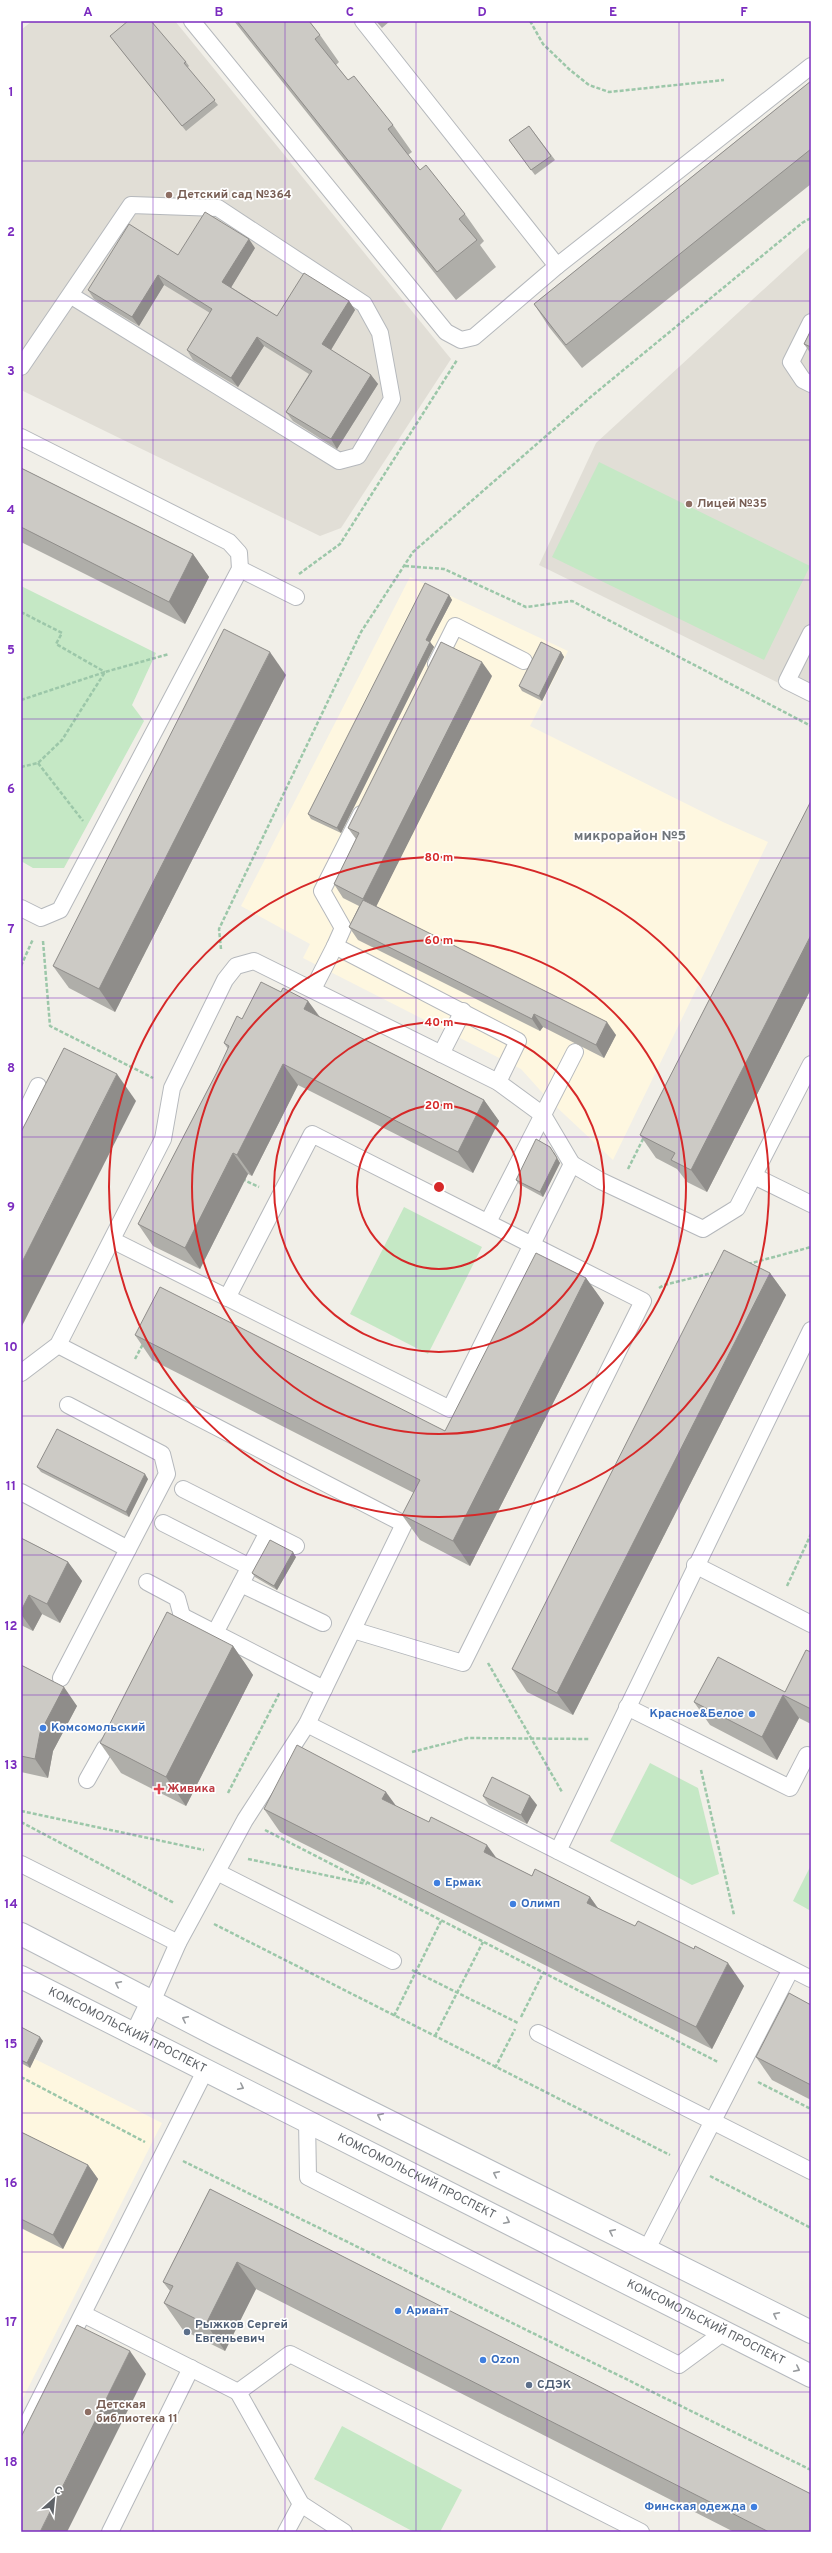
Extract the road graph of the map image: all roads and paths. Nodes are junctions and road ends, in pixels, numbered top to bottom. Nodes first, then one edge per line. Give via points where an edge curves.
1 (192, 21) edge
2 (363, 21) edge
3 (530, 21) edge
4 (811, 66) edge
5 (724, 80) dead end
6 (811, 218) edge
7 (557, 266) junction
8 (70, 295) junction
9 (811, 322) edge
10 (460, 340) junction
11 (21, 367) edge
12 (811, 384) edge
13 (21, 437) edge
14 (405, 566) junction
15 (240, 569) junction
16 (279, 588) junction
17 (296, 597) dead end
18 (21, 612) edge
19 (811, 633) edge
20 (194, 656) junction
21 (524, 661) dead end
22 (105, 672) junction
23 (427, 681) edge
24 (811, 693) edge
25 (21, 700) edge
26 (811, 726) edge
27 (38, 763) junction
28 (21, 767) edge
29 (368, 800) edge
30 (96, 839) junction
31 (21, 908) edge
32 (41, 918) junction
33 (335, 946) junction
34 (21, 966) edge
35 (225, 980) junction
36 (313, 989) junction
37 (463, 1011) junction
38 (575, 1052) edge
39 (441, 1054) junction
40 (811, 1064) edge
41 (498, 1082) junction
42 (38, 1086) dead end
43 (172, 1088) junction
44 (543, 1115) junction
45 (21, 1122) edge
46 (646, 1132) edge
47 (572, 1164) junction
48 (237, 1176) edge
49 (754, 1176) junction
50 (618, 1189) junction
51 (278, 1196) junction
52 (811, 1204) edge
53 (488, 1222) junction
54 (112, 1240) junction
55 (532, 1243) junction
56 (811, 1247) edge
57 (741, 1265) edge
58 (718, 1271) edge
59 (227, 1298) junction
60 (643, 1301) junction
61 (811, 1330) edge
62 (146, 1337) edge
63 (58, 1345) junction
64 (21, 1373) edge
65 (125, 1379) junction
66 (68, 1405) dead end
67 (183, 1489) dead end
68 (21, 1492) edge
69 (163, 1523) dead end
70 (268, 1532) junction
71 (811, 1534) edge
72 (296, 1546) dead end
73 (128, 1549) junction
74 (695, 1565) junction
75 (250, 1567) junction
76 (146, 1582) dead end
77 (241, 1584) junction
78 (777, 1606) junction
79 (182, 1616) junction
80 (323, 1623) dead end
81 (811, 1624) edge
82 (353, 1630) junction
83 (215, 1634) junction
84 (474, 1641) junction
85 (163, 1651) edge
86 (291, 1672) junction
87 (62, 1678) dead end
88 (324, 1689) junction
89 (627, 1707) junction
90 (126, 1720) edge
91 (307, 1724) junction
92 (530, 1737) junction
93 (611, 1739) junction
94 (694, 1740) junction
95 (807, 1755) dead end
96 (383, 1764) junction
97 (87, 1780) dead end
98 (228, 1793) dead end
99 (21, 1811) edge
100 (575, 1815) junction
101 (245, 1820) junction
102 (21, 1822) edge
103 (558, 1851) junction
104 (227, 1855) junction
105 (21, 1864) edge
106 (217, 1872) junction
107 (371, 1885) junction
108 (194, 1914) junction
109 (441, 1921) junction
110 (21, 1934) edge
111 (725, 1936) junction
112 (483, 1942) junction
113 (178, 1943) junction
114 (393, 1961) joint
115 (791, 1969) junction
116 (415, 1972) junction
117 (21, 1977) edge
118 (811, 1979) edge
119 (457, 1993) junction
120 (152, 2002) junction
121 (394, 2016) junction
122 (538, 2033) joint
123 (136, 2035) junction
124 (435, 2037) junction
125 (206, 2069) junction
126 (738, 2072) junction
127 (21, 2077) edge
128 (811, 2109) edge
129 (308, 2120) junction
130 (713, 2121) junction
131 (163, 2152) junction
132 (690, 2166) junction
133 (811, 2172) edge
134 (811, 2228) edge
135 (647, 2249) junction
136 (83, 2314) junction
137 (724, 2332) junction
138 (811, 2332) edge
139 (191, 2368) junction
140 (811, 2376) edge
141 (238, 2392) junction
142 (21, 2436) edge
143 (811, 2470) edge
144 (301, 2504) junction
145 (631, 2530) edge
146 (110, 2532) edge
147 (286, 2532) edge
148 (344, 2532) edge

1 - 10 lane via 446,332
2 - 7 lane
3 - 5 path via 543,44 570,70 590,85 609,92
4 - 7 lane
6 - 14 path via 593,395 413,552
7 - 10 lane via 474,337
8 - 8 lane via 339,461 358,456 392,399 380,333 364,304 218,208 131,205
8 - 11 lane
9 - 12 lane via 791,362 803,380
10 - 16 path via 456,364 340,544
13 - 15 lane via 229,542 239,553
14 - 26 path via 444,569 526,607 572,601
14 - 35 path via 361,632 219,929
15 - 16 lane
15 - 20 lane
16 - 17 lane
18 - 22 path via 62,633 56,644
19 - 24 lane via 787,681
20 - 22 path via 168,654
20 - 30 lane
21 - 23 lane via 455,626
22 - 25 path
22 - 27 path via 62,740
27 - 28 path
27 - 30 path
29 - 33 lane via 322,891 343,928
30 - 32 lane via 60,910
31 - 32 lane
32 - 34 path
32 - 43 path via 50,1026
33 - 36 lane
33 - 37 lane
35 - 36 lane via 236,966 254,961
35 - 43 lane
36 - 39 lane
37 - 39 lane
37 - 41 lane via 518,1040
38 - 44 lane
39 - 41 lane
40 - 49 lane
41 - 44 lane
42 - 45 lane
43 - 54 lane via 163,1139
44 - 47 lane
44 - 53 lane
46 - 50 path
47 - 50 lane
47 - 55 lane
48 - 51 path
49 - 50 lane via 737,1208 703,1229
49 - 52 lane
51 - 53 lane via 312,1134
51 - 59 lane
53 - 55 lane
54 - 59 lane
54 - 63 lane
55 - 59 lane via 450,1409
55 - 60 lane
56 - 57 path
58 - 60 path via 664,1285
60 - 84 lane
61 - 74 lane
62 - 65 path
63 - 64 lane
63 - 65 lane
65 - 82 lane via 404,1524
66 - 73 lane via 162,1454 167,1474
67 - 70 lane
68 - 73 lane
69 - 75 lane
70 - 72 lane
70 - 75 lane
71 - 78 path
73 - 87 lane
74 - 78 lane
74 - 89 lane
75 - 77 lane
76 - 79 lane via 177,1598
77 - 80 lane
77 - 83 lane
78 - 81 lane
79 - 83 lane
79 - 85 lane
82 - 84 lane via 463,1663
82 - 88 lane
83 - 86 lane
84 - 92 path
86 - 88 lane
86 - 98 path
88 - 91 lane
89 - 93 lane
89 - 94 lane
90 - 97 lane via 119,1734 105,1748
91 - 96 lane
91 - 101 lane
92 - 93 path
92 - 96 path via 466,1738 425,1747
92 - 100 path
93 - 100 lane
94 - 95 lane via 790,1788
94 - 111 path via 735,1916
96 - 103 lane
99 - 104 path
100 - 103 lane
101 - 104 lane
101 - 107 path
102 - 108 path
103 - 111 lane
104 - 106 lane
104 - 107 path
105 - 113 lane
106 - 108 lane
106 - 114 lane
107 - 109 path
108 - 113 lane
108 - 121 path
109 - 112 path
109 - 116 path
120 -> 110 main road
111 - 115 lane
112 - 119 path
112 - 126 path
113 - 120 lane
114 - 116 path
115 - 118 lane
115 - 126 lane
116 - 119 path
116 - 121 path
117 - 123 main road, КОМСОМОЛЬСКИЙ ПРОСПЕКТ
119 - 122 path
119 - 124 path
120 - 123 main road
135 -> 120 main road
121 - 124 path
122 - 130 lane
123 - 125 main road, КОМСОМОЛЬСКИЙ ПРОСПЕКТ
124 - 132 path
125 -> 129 main road, КОМСОМОЛЬСКИЙ ПРОСПЕКТ
125 - 131 lane
126 - 128 path
126 - 130 lane
127 - 131 path
129 -> 137 main road, КОМСОМОЛЬСКИЙ ПРОСПЕКТ
129 - 137 lane via 308,2177 679,2364
130 - 132 lane
130 - 133 lane
131 - 136 lane
131 - 143 path
132 - 134 path
132 - 135 lane
138 -> 135 main road
136 - 139 lane
136 - 142 lane
137 -> 140 main road, КОМСОМОЛЬСКИЙ ПРОСПЕКТ
139 - 141 lane
139 - 146 lane
141 - 144 lane
141 - 145 lane via 290,2354
144 - 147 lane
144 - 148 lane

